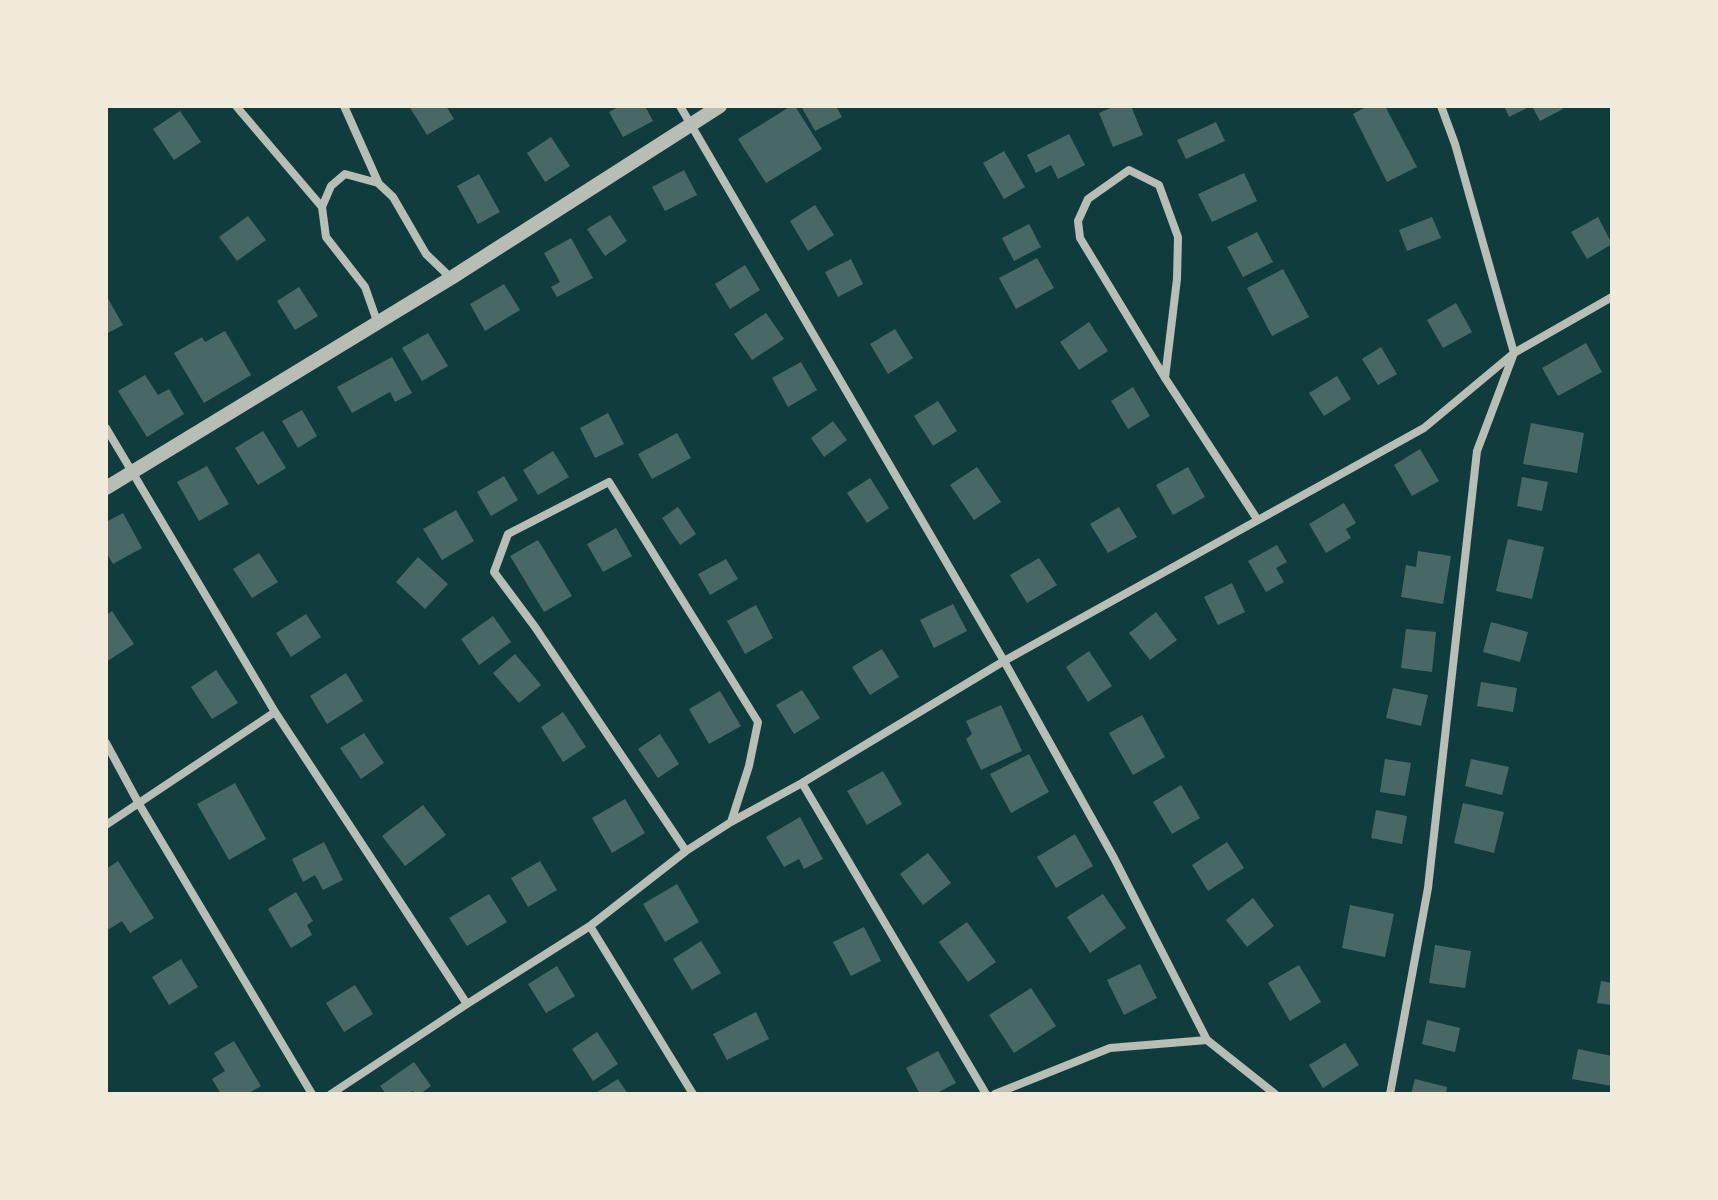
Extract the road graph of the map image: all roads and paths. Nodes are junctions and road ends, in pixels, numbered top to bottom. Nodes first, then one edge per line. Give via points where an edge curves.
1 (236, 106) edge
2 (344, 106) edge
3 (680, 106) edge
4 (720, 106) edge
5 (1441, 106) edge
6 (690, 124) junction
7 (378, 183) junction
8 (322, 207) junction
9 (451, 278) junction
10 (1612, 297) edge
11 (378, 324) junction
12 (1514, 353) junction
13 (1165, 378) junction
14 (106, 428) edge
15 (132, 472) junction
16 (106, 488) edge
17 (1257, 519) junction
18 (1004, 661) junction
19 (275, 712) junction
20 (106, 743) edge
21 (802, 783) junction
22 (139, 804) junction
23 (731, 822) junction
24 (106, 825) edge
25 (686, 851) junction
26 (590, 926) junction
27 (467, 1004) junction
28 (1207, 1040) junction
29 (312, 1094) edge
30 (331, 1094) edge
31 (693, 1094) edge
32 (986, 1094) edge
33 (995, 1094) edge
34 (1275, 1094) edge
35 (1390, 1094) edge

1 - 8 street
2 - 7 street
3 - 6 street
4 - 6 street
5 - 12 street
6 - 9 street
6 - 18 street
7 - 8 street via 345,174 331,186
7 - 9 street via 393,197 426,254
8 - 11 street via 326,237 365,287
9 - 11 street
10 - 12 street
11 - 15 street
12 - 17 street via 1424,428
12 - 35 street via 1477,451 1428,888
13 - 13 street via 1080,238 1078,221 1088,199 1129,170 1159,185 1178,237
13 - 17 street
14 - 15 street
15 - 16 street
15 - 19 street
17 - 18 street
18 - 21 street
18 - 28 street
19 - 22 street
19 - 27 street
20 - 22 street
21 - 23 street
21 - 32 street
22 - 24 street
22 - 29 street
23 - 25 street
23 - 25 street via 758,722 609,482 508,534 494,572
25 - 26 street
26 - 27 street
26 - 31 street
27 - 30 street
28 - 33 street via 1110,1048
28 - 34 street

